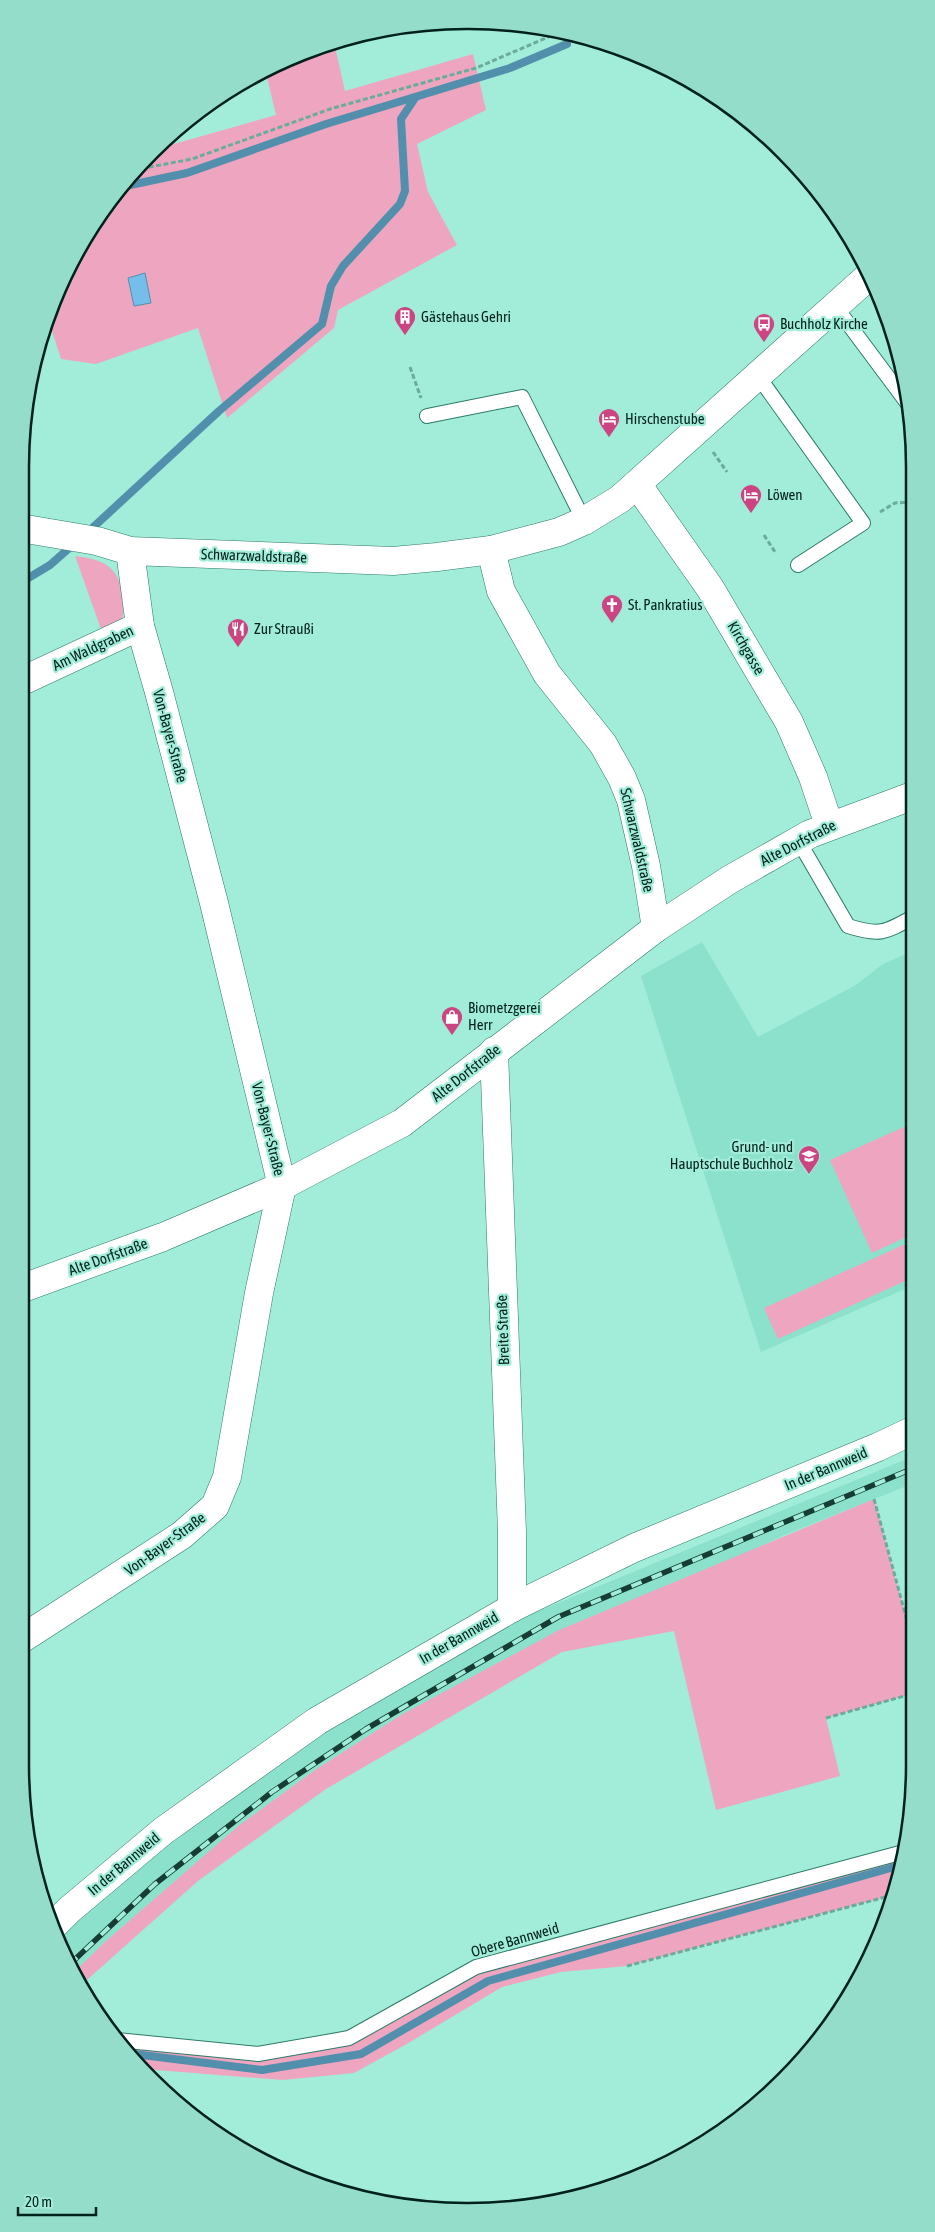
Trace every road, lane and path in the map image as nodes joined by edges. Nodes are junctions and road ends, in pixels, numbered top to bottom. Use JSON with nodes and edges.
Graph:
{"nodes":[{"id":1,"x":550,"y":36,"type":"edge"},
{"id":2,"x":148,"y":167,"type":"edge"},
{"id":3,"x":864,"y":280,"type":"edge"},
{"id":4,"x":835,"y":306,"type":"junction"},
{"id":5,"x":410,"y":367,"type":"dead end"},
{"id":6,"x":758,"y":376,"type":"junction"},
{"id":7,"x":900,"y":393,"type":"edge"},
{"id":8,"x":427,"y":416,"type":"joint"},
{"id":9,"x":637,"y":484,"type":"junction"},
{"id":10,"x":906,"y":502,"type":"edge"},
{"id":11,"x":584,"y":521,"type":"junction"},
{"id":12,"x":863,"y":524,"type":"junction"},
{"id":13,"x":29,"y":530,"type":"edge"},
{"id":14,"x":764,"y":535,"type":"dead end"},
{"id":15,"x":491,"y":550,"type":"junction"},
{"id":16,"x":130,"y":552,"type":"junction"},
{"id":17,"x":776,"y":552,"type":"dead end"},
{"id":18,"x":798,"y":564,"type":"dead end"},
{"id":19,"x":140,"y":626,"type":"junction"},
{"id":20,"x":29,"y":678,"type":"edge"},
{"id":21,"x":906,"y":798,"type":"edge"},
{"id":22,"x":829,"y":825,"type":"junction"},
{"id":23,"x":798,"y":840,"type":"junction"},
{"id":24,"x":906,"y":921,"type":"edge"},
{"id":25,"x":656,"y":928,"type":"junction"},
{"id":26,"x":494,"y":1051,"type":"junction"},
{"id":27,"x":282,"y":1186,"type":"junction"},
{"id":28,"x":29,"y":1286,"type":"edge"},
{"id":29,"x":906,"y":1434,"type":"edge"},
{"id":30,"x":874,"y":1499,"type":"dead end"},
{"id":31,"x":512,"y":1608,"type":"junction"},
{"id":32,"x":906,"y":1617,"type":"edge"},
{"id":33,"x":29,"y":1634,"type":"edge"},
{"id":34,"x":906,"y":1696,"type":"edge"},
{"id":35,"x":826,"y":1718,"type":"dead end"},
{"id":36,"x":897,"y":1854,"type":"edge"},
{"id":37,"x":886,"y":1897,"type":"edge"},
{"id":38,"x":58,"y":1922,"type":"edge"},
{"id":39,"x":627,"y":1966,"type":"dead end"},
{"id":40,"x":127,"y":2041,"type":"edge"}],
"edges":[{"from":1,"to":2,"type":"path"},
{"from":3,"to":4,"type":"street","name":"Schwarzwaldstraße"},
{"from":4,"to":6,"type":"street","name":"Schwarzwaldstraße"},
{"from":4,"to":7,"type":"lane"},
{"from":5,"to":8,"type":"path"},
{"from":6,"to":9,"type":"street","name":"Schwarzwaldstraße"},
{"from":6,"to":12,"type":"lane"},
{"from":8,"to":11,"type":"lane"},
{"from":9,"to":11,"type":"street","name":"Schwarzwaldstraße"},
{"from":9,"to":22,"type":"street","name":"Kirchgasse"},
{"from":10,"to":12,"type":"path"},
{"from":11,"to":15,"type":"street","name":"Schwarzwaldstraße"},
{"from":12,"to":18,"type":"lane"},
{"from":13,"to":16,"type":"street","name":"Schwarzwaldstraße"},
{"from":14,"to":17,"type":"path"},
{"from":15,"to":16,"type":"street","name":"Schwarzwaldstraße"},
{"from":15,"to":25,"type":"street","name":"Schwarzwaldstraße"},
{"from":16,"to":19,"type":"street","name":"Von-Bayer-Straße"},
{"from":19,"to":20,"type":"street","name":"Am Waldgraben"},
{"from":19,"to":27,"type":"street","name":"Von-Bayer-Straße"},
{"from":21,"to":22,"type":"street","name":"Alte Dorfstraße"},
{"from":22,"to":23,"type":"street","name":"Alte Dorfstraße"},
{"from":23,"to":24,"type":"lane"},
{"from":23,"to":25,"type":"street","name":"Alte Dorfstraße"},
{"from":25,"to":26,"type":"street","name":"Alte Dorfstraße"},
{"from":26,"to":27,"type":"street","name":"Alte Dorfstraße"},
{"from":26,"to":31,"type":"street","name":"Breite Straße"},
{"from":27,"to":28,"type":"street","name":"Alte Dorfstraße"},
{"from":27,"to":33,"type":"street","name":"Von-Bayer-Straße"},
{"from":29,"to":31,"type":"street","name":"In der Bannweid"},
{"from":30,"to":32,"type":"path"},
{"from":31,"to":38,"type":"street","name":"In der Bannweid"},
{"from":34,"to":35,"type":"path"},
{"from":36,"to":40,"type":"lane","name":"Obere Bannweid"},
{"from":37,"to":39,"type":"path"}]}
